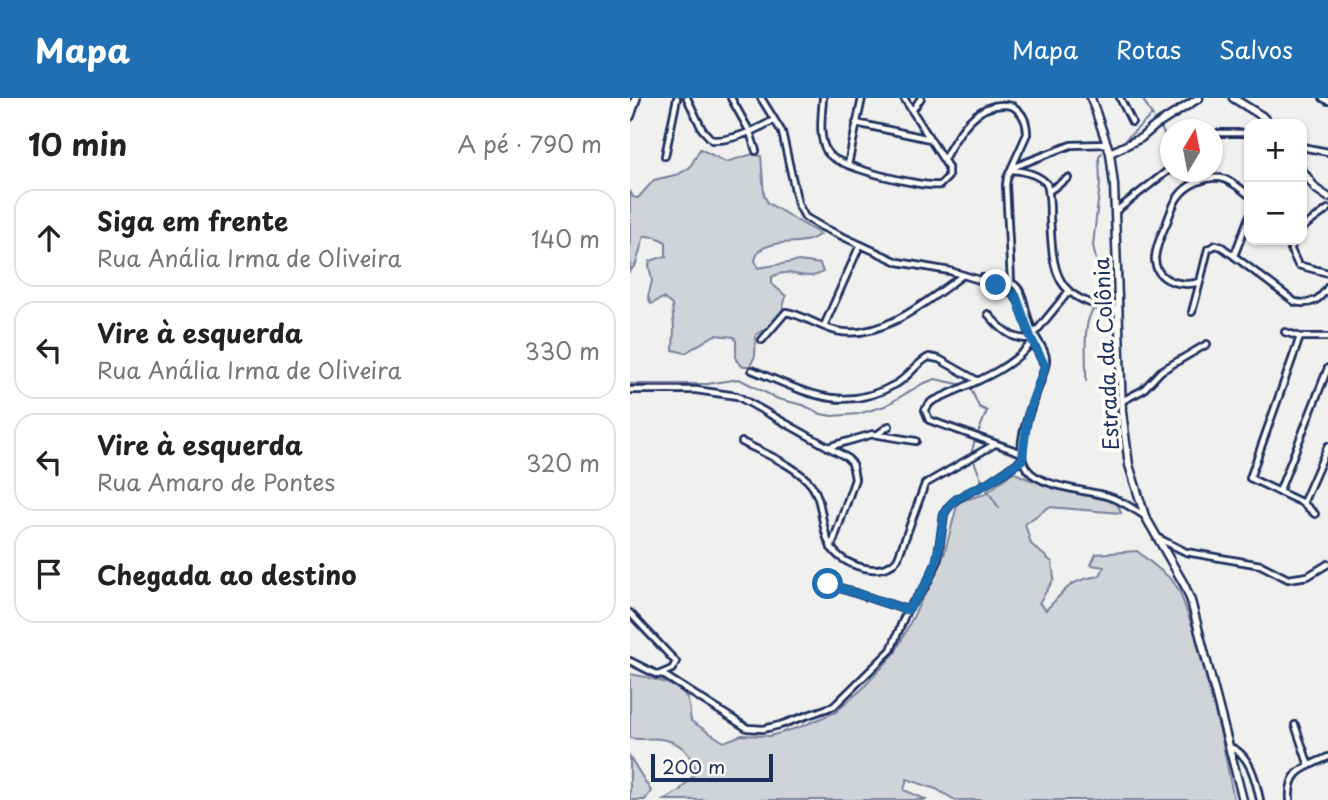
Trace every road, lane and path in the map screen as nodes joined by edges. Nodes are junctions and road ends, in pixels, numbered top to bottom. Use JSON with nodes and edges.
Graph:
{"nodes":[{"id":1,"x":677,"y":98,"type":"edge"},
{"id":2,"x":687,"y":98,"type":"edge"},
{"id":3,"x":731,"y":98,"type":"edge"},
{"id":4,"x":761,"y":98,"type":"edge"},
{"id":5,"x":823,"y":98,"type":"edge"},
{"id":6,"x":862,"y":98,"type":"edge"},
{"id":7,"x":904,"y":98,"type":"edge"},
{"id":8,"x":920,"y":98,"type":"edge"},
{"id":9,"x":1091,"y":98,"type":"edge"},
{"id":10,"x":1119,"y":98,"type":"edge"},
{"id":11,"x":1199,"y":98,"type":"edge"},
{"id":12,"x":1233,"y":98,"type":"edge"},
{"id":13,"x":1323,"y":98,"type":"edge"},
{"id":14,"x":634,"y":100,"type":"edge"},
{"id":15,"x":1003,"y":101,"type":"edge"},
{"id":16,"x":1328,"y":101,"type":"edge"},
{"id":17,"x":912,"y":111,"type":"junction"},
{"id":18,"x":630,"y":116,"type":"edge"},
{"id":19,"x":1265,"y":119,"type":"edge"},
{"id":20,"x":774,"y":120,"type":"junction"},
{"id":21,"x":1132,"y":122,"type":"dead end"},
{"id":22,"x":856,"y":123,"type":"junction"},
{"id":23,"x":750,"y":132,"type":"junction"},
{"id":24,"x":1223,"y":133,"type":"edge"},
{"id":25,"x":1244,"y":133,"type":"edge"},
{"id":26,"x":931,"y":139,"type":"junction"},
{"id":27,"x":1107,"y":144,"type":"junction"},
{"id":28,"x":1307,"y":149,"type":"edge"},
{"id":29,"x":756,"y":151,"type":"dead end"},
{"id":30,"x":1110,"y":152,"type":"junction"},
{"id":31,"x":1328,"y":152,"type":"edge"},
{"id":32,"x":665,"y":156,"type":"dead end"},
{"id":33,"x":944,"y":159,"type":"junction"},
{"id":34,"x":848,"y":165,"type":"junction"},
{"id":35,"x":1013,"y":169,"type":"junction"},
{"id":36,"x":1160,"y":177,"type":"edge"},
{"id":37,"x":1307,"y":177,"type":"edge"},
{"id":38,"x":1068,"y":178,"type":"dead end"},
{"id":39,"x":1049,"y":191,"type":"junction"},
{"id":40,"x":1244,"y":192,"type":"edge"},
{"id":41,"x":1328,"y":197,"type":"edge"},
{"id":42,"x":1328,"y":209,"type":"edge"},
{"id":43,"x":1115,"y":212,"type":"junction"},
{"id":44,"x":1307,"y":224,"type":"edge"},
{"id":45,"x":1244,"y":230,"type":"edge"},
{"id":46,"x":860,"y":244,"type":"junction"},
{"id":47,"x":1291,"y":245,"type":"edge"},
{"id":48,"x":1234,"y":256,"type":"junction"},
{"id":49,"x":1328,"y":273,"type":"edge"},
{"id":50,"x":964,"y":275,"type":"junction"},
{"id":51,"x":976,"y":278,"type":"junction"},
{"id":52,"x":1011,"y":282,"type":"junction"},
{"id":53,"x":1200,"y":282,"type":"junction"},
{"id":54,"x":1328,"y":287,"type":"edge"},
{"id":55,"x":1069,"y":291,"type":"junction"},
{"id":56,"x":1119,"y":310,"type":"junction"},
{"id":57,"x":1192,"y":313,"type":"dead end"},
{"id":58,"x":988,"y":314,"type":"dead end"},
{"id":59,"x":824,"y":327,"type":"junction"},
{"id":60,"x":1285,"y":332,"type":"dead end"},
{"id":61,"x":1300,"y":337,"type":"junction"},
{"id":62,"x":1328,"y":337,"type":"edge"},
{"id":63,"x":1033,"y":338,"type":"junction"},
{"id":64,"x":762,"y":340,"type":"dead end"},
{"id":65,"x":1207,"y":344,"type":"dead end"},
{"id":66,"x":1328,"y":368,"type":"edge"},
{"id":67,"x":752,"y":370,"type":"dead end"},
{"id":68,"x":978,"y":381,"type":"junction"},
{"id":69,"x":630,"y":390,"type":"edge"},
{"id":70,"x":1122,"y":401,"type":"junction"},
{"id":71,"x":888,"y":426,"type":"dead end"},
{"id":72,"x":877,"y":434,"type":"junction"},
{"id":73,"x":916,"y":441,"type":"dead end"},
{"id":74,"x":742,"y":442,"type":"dead end"},
{"id":75,"x":995,"y":444,"type":"junction"},
{"id":76,"x":1328,"y":446,"type":"edge"},
{"id":77,"x":827,"y":447,"type":"junction"},
{"id":78,"x":1022,"y":453,"type":"junction"},
{"id":79,"x":1022,"y":460,"type":"junction"},
{"id":80,"x":1279,"y":492,"type":"junction"},
{"id":81,"x":1303,"y":503,"type":"junction"},
{"id":82,"x":1315,"y":514,"type":"dead end"},
{"id":83,"x":1145,"y":516,"type":"junction"},
{"id":84,"x":1156,"y":537,"type":"junction"},
{"id":85,"x":831,"y":548,"type":"junction"},
{"id":86,"x":1328,"y":564,"type":"edge"},
{"id":87,"x":828,"y":584,"type":"dead end"},
{"id":88,"x":907,"y":610,"type":"junction"},
{"id":89,"x":630,"y":613,"type":"edge"},
{"id":90,"x":630,"y":662,"type":"edge"},
{"id":91,"x":662,"y":674,"type":"junction"},
{"id":92,"x":1295,"y":724,"type":"dead end"},
{"id":93,"x":1230,"y":747,"type":"junction"},
{"id":94,"x":1328,"y":757,"type":"edge"},
{"id":95,"x":1309,"y":766,"type":"junction"},
{"id":96,"x":1243,"y":800,"type":"edge"},
{"id":97,"x":1260,"y":800,"type":"edge"},
{"id":98,"x":1290,"y":800,"type":"edge"}],
"edges":[{"from":1,"to":32,"type":"street"},
{"from":2,"to":23,"type":"street"},
{"from":3,"to":23,"type":"street"},
{"from":4,"to":20,"type":"street"},
{"from":5,"to":34,"type":"street"},
{"from":6,"to":22,"type":"street"},
{"from":7,"to":17,"type":"street"},
{"from":8,"to":17,"type":"street"},
{"from":9,"to":27,"type":"main road","name":"Estrada da Colônia"},
{"from":10,"to":21,"type":"street"},
{"from":11,"to":30,"type":"main road"},
{"from":12,"to":19,"type":"main road"},
{"from":13,"to":16,"type":"street"},
{"from":14,"to":18,"type":"main road"},
{"from":15,"to":33,"type":"street"},
{"from":15,"to":35,"type":"street"},
{"from":17,"to":26,"type":"street"},
{"from":20,"to":23,"type":"street"},
{"from":20,"to":46,"type":"street"},
{"from":22,"to":26,"type":"street"},
{"from":22,"to":34,"type":"street"},
{"from":23,"to":29,"type":"street"},
{"from":24,"to":25,"type":"street"},
{"from":26,"to":33,"type":"street"},
{"from":27,"to":30,"type":"main road","name":"Estrada da Colônia"},
{"from":27,"to":35,"type":"street"},
{"from":28,"to":31,"type":"street"},
{"from":30,"to":43,"type":"main road","name":"Estrada da Colônia"},
{"from":33,"to":34,"type":"street"},
{"from":35,"to":39,"type":"street"},
{"from":35,"to":52,"type":"street"},
{"from":36,"to":43,"type":"street"},
{"from":37,"to":41,"type":"main road"},
{"from":38,"to":39,"type":"street"},
{"from":39,"to":55,"type":"street"},
{"from":40,"to":53,"type":"street"},
{"from":42,"to":44,"type":"street"},
{"from":43,"to":56,"type":"main road","name":"Estrada da Colônia"},
{"from":45,"to":48,"type":"street"},
{"from":46,"to":50,"type":"street"},
{"from":46,"to":59,"type":"street"},
{"from":47,"to":49,"type":"street"},
{"from":48,"to":53,"type":"street"},
{"from":48,"to":54,"type":"street"},
{"from":50,"to":51,"type":"street"},
{"from":50,"to":59,"type":"street"},
{"from":51,"to":52,"type":"street"},
{"from":51,"to":63,"type":"street"},
{"from":52,"to":63,"type":"street"},
{"from":53,"to":57,"type":"street"},
{"from":55,"to":56,"type":"street"},
{"from":55,"to":63,"type":"street"},
{"from":56,"to":70,"type":"main road","name":"Estrada da Colônia"},
{"from":58,"to":63,"type":"street"},
{"from":59,"to":64,"type":"street"},
{"from":60,"to":61,"type":"street"},
{"from":61,"to":62,"type":"street"},
{"from":61,"to":80,"type":"street"},
{"from":63,"to":68,"type":"street"},
{"from":63,"to":78,"type":"street"},
{"from":65,"to":70,"type":"street"},
{"from":66,"to":80,"type":"street"},
{"from":67,"to":68,"type":"street"},
{"from":68,"to":75,"type":"street"},
{"from":69,"to":77,"type":"street"},
{"from":70,"to":83,"type":"main road","name":"Estrada da Colônia"},
{"from":71,"to":72,"type":"street"},
{"from":72,"to":73,"type":"street"},
{"from":72,"to":77,"type":"street"},
{"from":74,"to":85,"type":"street"},
{"from":75,"to":78,"type":"street"},
{"from":75,"to":85,"type":"street"},
{"from":76,"to":81,"type":"street"},
{"from":77,"to":85,"type":"street"},
{"from":78,"to":79,"type":"street"},
{"from":79,"to":83,"type":"street"},
{"from":79,"to":88,"type":"street"},
{"from":80,"to":81,"type":"street"},
{"from":81,"to":82,"type":"street"},
{"from":83,"to":84,"type":"main road","name":"Estrada da Colônia"},
{"from":84,"to":86,"type":"street"},
{"from":84,"to":93,"type":"main road","name":"Estrada da Colônia"},
{"from":87,"to":88,"type":"street"},
{"from":88,"to":91,"type":"street"},
{"from":89,"to":91,"type":"street"},
{"from":90,"to":91,"type":"street"},
{"from":92,"to":95,"type":"street"},
{"from":93,"to":96,"type":"main road","name":"Estrada da Colônia"},
{"from":93,"to":97,"type":"street"},
{"from":94,"to":95,"type":"street"},
{"from":95,"to":98,"type":"street"}]}
